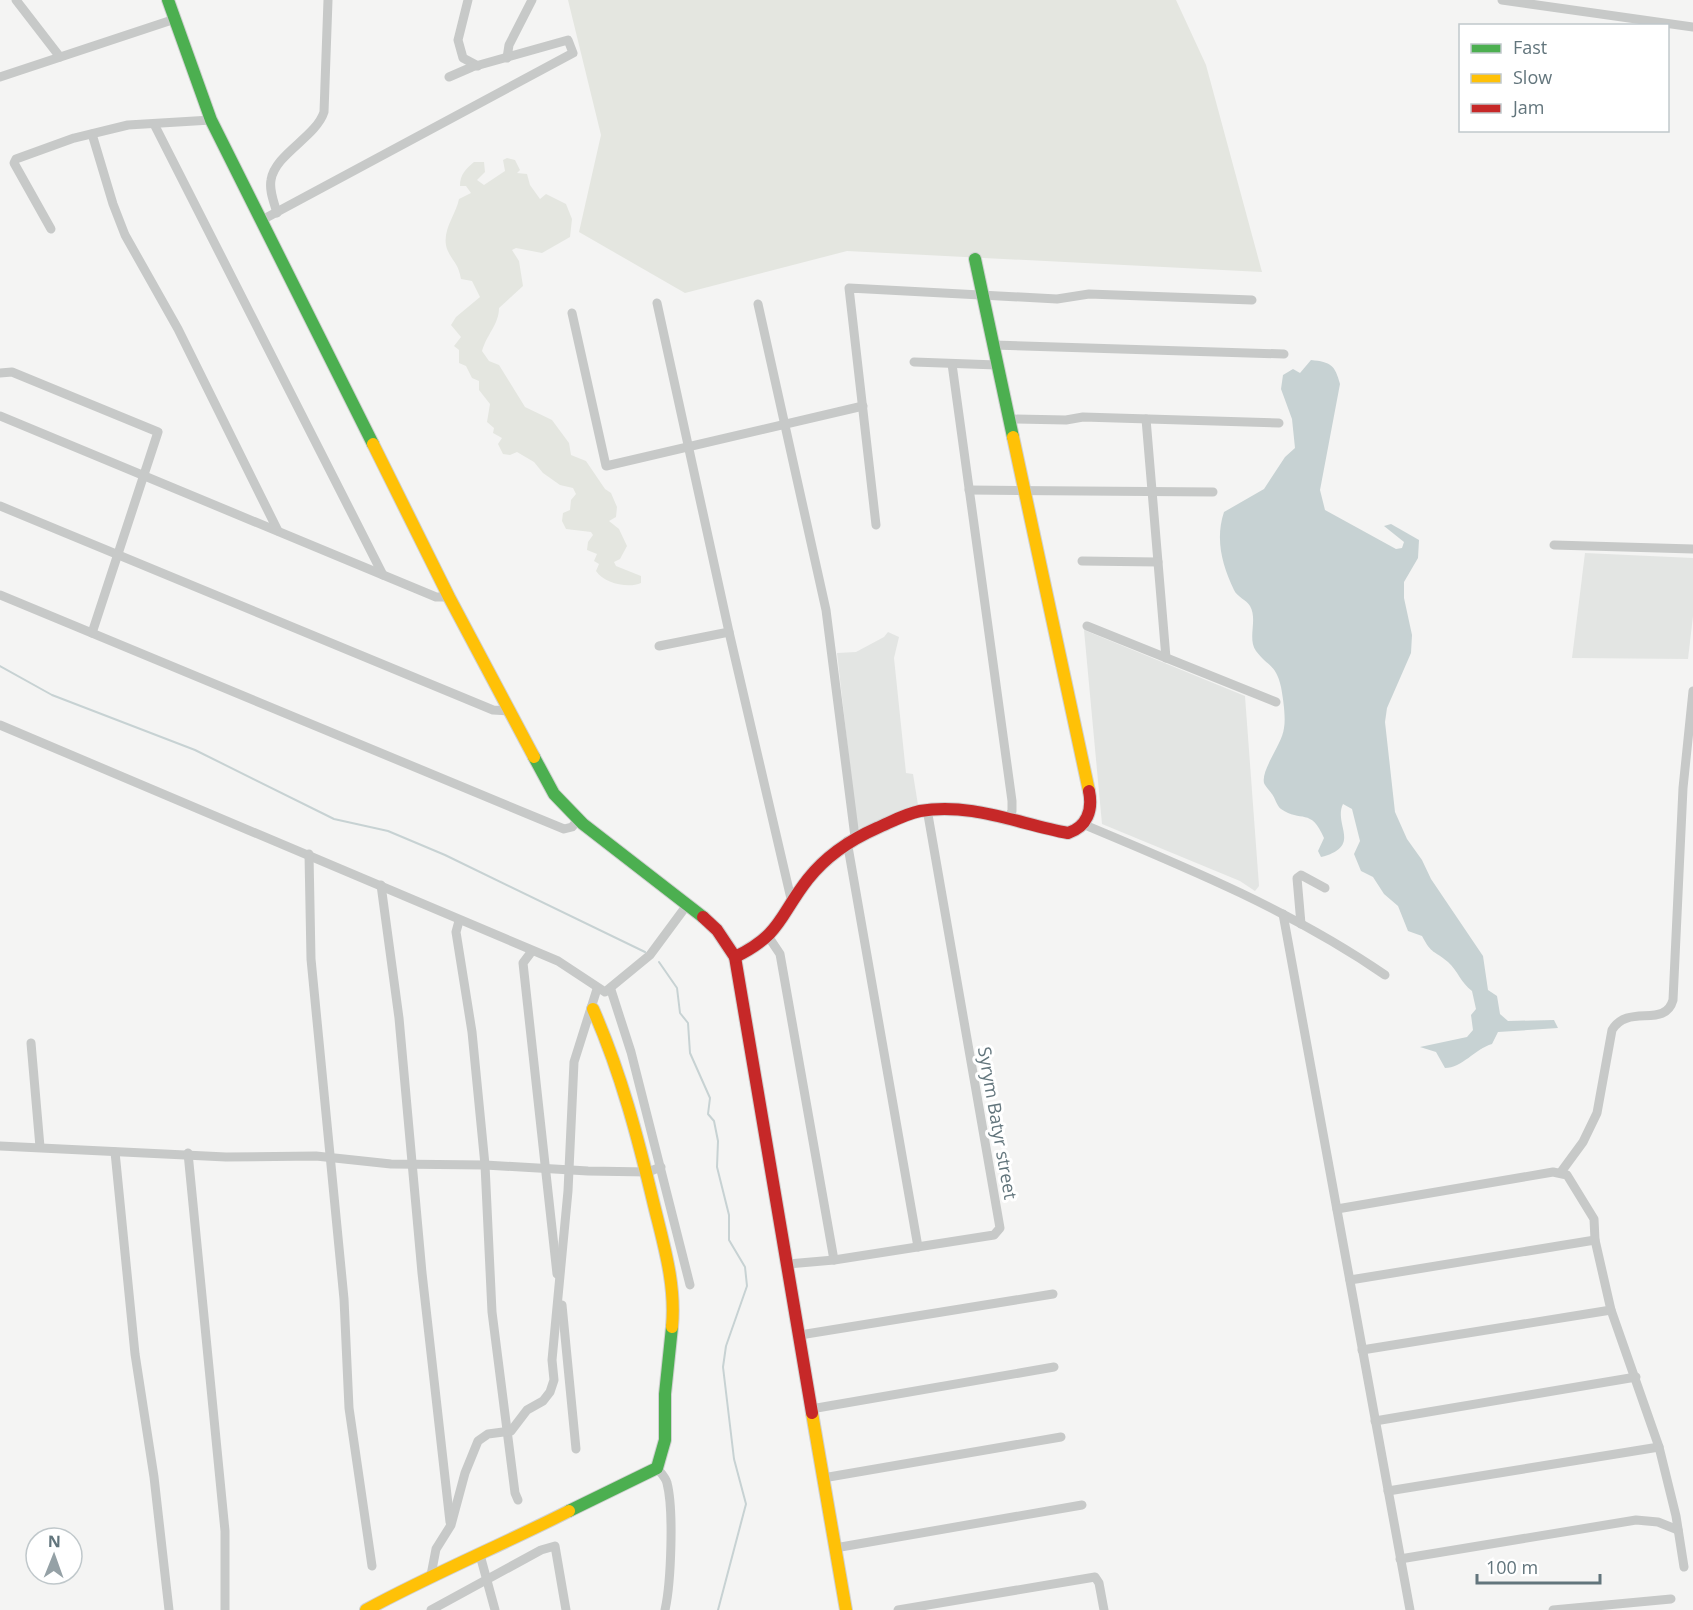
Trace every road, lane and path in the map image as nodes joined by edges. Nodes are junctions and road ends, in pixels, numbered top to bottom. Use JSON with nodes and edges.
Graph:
{"nodes":[{"id":1,"x":16,"y":0,"type":"edge"},
{"id":2,"x":168,"y":0,"type":"edge"},
{"id":3,"x":327,"y":0,"type":"edge"},
{"id":4,"x":468,"y":0,"type":"edge"},
{"id":5,"x":532,"y":0,"type":"edge"},
{"id":6,"x":1502,"y":0,"type":"edge"},
{"id":7,"x":175,"y":19,"type":"junction"},
{"id":8,"x":1693,"y":27,"type":"edge"},
{"id":9,"x":60,"y":57,"type":"junction"},
{"id":10,"x":507,"y":58,"type":"junction"},
{"id":11,"x":478,"y":66,"type":"junction"},
{"id":12,"x":449,"y":76,"type":"dead end"},
{"id":13,"x":0,"y":77,"type":"edge"},
{"id":14,"x":211,"y":120,"type":"junction"},
{"id":15,"x":154,"y":124,"type":"junction"},
{"id":16,"x":92,"y":134,"type":"junction"},
{"id":17,"x":277,"y":213,"type":"junction"},
{"id":18,"x":262,"y":220,"type":"junction"},
{"id":19,"x":51,"y":229,"type":"dead end"},
{"id":20,"x":975,"y":259,"type":"dead end"},
{"id":21,"x":982,"y":295,"type":"junction"},
{"id":22,"x":1252,"y":300,"type":"dead end"},
{"id":23,"x":657,"y":303,"type":"dead end"},
{"id":24,"x":758,"y":304,"type":"dead end"},
{"id":25,"x":572,"y":313,"type":"dead end"},
{"id":26,"x":993,"y":345,"type":"junction"},
{"id":27,"x":1284,"y":354,"type":"dead end"},
{"id":28,"x":914,"y":362,"type":"dead end"},
{"id":29,"x":952,"y":364,"type":"junction"},
{"id":30,"x":997,"y":365,"type":"junction"},
{"id":31,"x":0,"y":373,"type":"edge"},
{"id":32,"x":863,"y":406,"type":"junction"},
{"id":33,"x":0,"y":416,"type":"edge"},
{"id":34,"x":1010,"y":419,"type":"junction"},
{"id":35,"x":1146,"y":419,"type":"junction"},
{"id":36,"x":1279,"y":423,"type":"dead end"},
{"id":37,"x":786,"y":424,"type":"junction"},
{"id":38,"x":688,"y":447,"type":"junction"},
{"id":39,"x":144,"y":475,"type":"junction"},
{"id":40,"x":969,"y":490,"type":"junction"},
{"id":41,"x":1025,"y":491,"type":"junction"},
{"id":42,"x":1152,"y":492,"type":"junction"},
{"id":43,"x":1213,"y":492,"type":"dead end"},
{"id":44,"x":0,"y":506,"type":"edge"},
{"id":45,"x":876,"y":525,"type":"dead end"},
{"id":46,"x":278,"y":531,"type":"junction"},
{"id":47,"x":1554,"y":545,"type":"dead end"},
{"id":48,"x":1693,"y":549,"type":"edge"},
{"id":49,"x":118,"y":554,"type":"junction"},
{"id":50,"x":1082,"y":561,"type":"dead end"},
{"id":51,"x":1158,"y":562,"type":"junction"},
{"id":52,"x":382,"y":575,"type":"junction"},
{"id":53,"x":0,"y":595,"type":"edge"},
{"id":54,"x":448,"y":597,"type":"junction"},
{"id":55,"x":1088,"y":626,"type":"dead end"},
{"id":56,"x":729,"y":632,"type":"junction"},
{"id":57,"x":92,"y":633,"type":"junction"},
{"id":58,"x":659,"y":646,"type":"dead end"},
{"id":59,"x":1167,"y":658,"type":"junction"},
{"id":60,"x":1693,"y":691,"type":"edge"},
{"id":61,"x":1276,"y":702,"type":"dead end"},
{"id":62,"x":510,"y":711,"type":"junction"},
{"id":63,"x":0,"y":724,"type":"edge"},
{"id":64,"x":927,"y":809,"type":"junction"},
{"id":65,"x":578,"y":820,"type":"junction"},
{"id":66,"x":1007,"y":820,"type":"junction"},
{"id":67,"x":1085,"y":825,"type":"junction"},
{"id":68,"x":851,"y":839,"type":"junction"},
{"id":69,"x":309,"y":854,"type":"junction"},
{"id":70,"x":381,"y":885,"type":"junction"},
{"id":71,"x":1325,"y":888,"type":"dead end"},
{"id":72,"x":792,"y":903,"type":"junction"},
{"id":73,"x":687,"y":905,"type":"junction"},
{"id":74,"x":1283,"y":914,"type":"junction"},
{"id":75,"x":459,"y":921,"type":"junction"},
{"id":76,"x":1301,"y":924,"type":"junction"},
{"id":77,"x":770,"y":939,"type":"junction"},
{"id":78,"x":532,"y":951,"type":"junction"},
{"id":79,"x":735,"y":957,"type":"junction"},
{"id":80,"x":1385,"y":975,"type":"dead end"},
{"id":81,"x":597,"y":989,"type":"junction"},
{"id":82,"x":611,"y":990,"type":"junction"},
{"id":83,"x":593,"y":1009,"type":"junction"},
{"id":84,"x":31,"y":1043,"type":"dead end"},
{"id":85,"x":0,"y":1146,"type":"edge"},
{"id":86,"x":40,"y":1147,"type":"junction"},
{"id":87,"x":115,"y":1152,"type":"junction"},
{"id":88,"x":188,"y":1153,"type":"junction"},
{"id":89,"x":330,"y":1158,"type":"junction"},
{"id":90,"x":412,"y":1163,"type":"junction"},
{"id":91,"x":485,"y":1165,"type":"junction"},
{"id":92,"x":661,"y":1167,"type":"junction"},
{"id":93,"x":546,"y":1168,"type":"junction"},
{"id":94,"x":569,"y":1169,"type":"junction"},
{"id":95,"x":648,"y":1172,"type":"junction"},
{"id":96,"x":1561,"y":1172,"type":"junction"},
{"id":97,"x":1337,"y":1209,"type":"junction"},
{"id":98,"x":1595,"y":1240,"type":"junction"},
{"id":99,"x":918,"y":1247,"type":"junction"},
{"id":100,"x":834,"y":1260,"type":"junction"},
{"id":101,"x":788,"y":1264,"type":"junction"},
{"id":102,"x":1350,"y":1280,"type":"junction"},
{"id":103,"x":690,"y":1285,"type":"dead end"},
{"id":104,"x":560,"y":1286,"type":"junction"},
{"id":105,"x":1053,"y":1294,"type":"dead end"},
{"id":106,"x":1611,"y":1310,"type":"junction"},
{"id":107,"x":800,"y":1335,"type":"junction"},
{"id":108,"x":1362,"y":1350,"type":"junction"},
{"id":109,"x":1054,"y":1367,"type":"dead end"},
{"id":110,"x":1636,"y":1377,"type":"junction"},
{"id":111,"x":812,"y":1409,"type":"junction"},
{"id":112,"x":1375,"y":1420,"type":"junction"},
{"id":113,"x":508,"y":1432,"type":"junction"},
{"id":114,"x":1061,"y":1437,"type":"dead end"},
{"id":115,"x":1659,"y":1447,"type":"junction"},
{"id":116,"x":576,"y":1449,"type":"dead end"},
{"id":117,"x":657,"y":1468,"type":"junction"},
{"id":118,"x":823,"y":1478,"type":"junction"},
{"id":119,"x":1388,"y":1491,"type":"junction"},
{"id":120,"x":518,"y":1500,"type":"dead end"},
{"id":121,"x":1082,"y":1505,"type":"dead end"},
{"id":122,"x":451,"y":1525,"type":"junction"},
{"id":123,"x":1678,"y":1530,"type":"junction"},
{"id":124,"x":835,"y":1548,"type":"junction"},
{"id":125,"x":480,"y":1555,"type":"junction"},
{"id":126,"x":1401,"y":1559,"type":"junction"},
{"id":127,"x":372,"y":1566,"type":"dead end"},
{"id":128,"x":1684,"y":1567,"type":"dead end"},
{"id":129,"x":431,"y":1575,"type":"junction"},
{"id":130,"x":488,"y":1578,"type":"junction"},
{"id":131,"x":1671,"y":1599,"type":"dead end"},
{"id":132,"x":169,"y":1610,"type":"edge"},
{"id":133,"x":225,"y":1610,"type":"edge"},
{"id":134,"x":366,"y":1610,"type":"edge"},
{"id":135,"x":431,"y":1610,"type":"edge"},
{"id":136,"x":495,"y":1610,"type":"edge"},
{"id":137,"x":566,"y":1610,"type":"edge"},
{"id":138,"x":665,"y":1610,"type":"edge"},
{"id":139,"x":846,"y":1610,"type":"edge"},
{"id":140,"x":898,"y":1610,"type":"edge"},
{"id":141,"x":1104,"y":1610,"type":"edge"},
{"id":142,"x":1410,"y":1610,"type":"edge"},
{"id":143,"x":1553,"y":1610,"type":"edge"}],
"edges":[{"from":1,"to":9,"type":"street"},
{"from":2,"to":7,"type":"main road"},
{"from":3,"to":17,"type":"street"},
{"from":4,"to":11,"type":"street"},
{"from":5,"to":10,"type":"street"},
{"from":6,"to":8,"type":"street"},
{"from":7,"to":9,"type":"street"},
{"from":7,"to":14,"type":"main road"},
{"from":9,"to":13,"type":"street"},
{"from":10,"to":11,"type":"street"},
{"from":10,"to":17,"type":"street"},
{"from":11,"to":12,"type":"street"},
{"from":14,"to":15,"type":"street"},
{"from":14,"to":18,"type":"main road"},
{"from":15,"to":16,"type":"street"},
{"from":15,"to":52,"type":"street"},
{"from":16,"to":19,"type":"street"},
{"from":16,"to":46,"type":"street"},
{"from":17,"to":18,"type":"street"},
{"from":18,"to":54,"type":"main road"},
{"from":20,"to":21,"type":"main road"},
{"from":21,"to":22,"type":"street"},
{"from":21,"to":26,"type":"main road"},
{"from":21,"to":32,"type":"street"},
{"from":23,"to":38,"type":"street"},
{"from":24,"to":37,"type":"street"},
{"from":25,"to":38,"type":"street"},
{"from":26,"to":27,"type":"street"},
{"from":26,"to":30,"type":"main road"},
{"from":28,"to":29,"type":"street"},
{"from":29,"to":30,"type":"street"},
{"from":29,"to":40,"type":"street"},
{"from":30,"to":34,"type":"main road"},
{"from":31,"to":39,"type":"street"},
{"from":32,"to":37,"type":"street"},
{"from":32,"to":45,"type":"street"},
{"from":33,"to":39,"type":"street"},
{"from":34,"to":35,"type":"street"},
{"from":34,"to":41,"type":"main road"},
{"from":35,"to":36,"type":"street"},
{"from":35,"to":42,"type":"street"},
{"from":37,"to":38,"type":"street"},
{"from":37,"to":68,"type":"street"},
{"from":38,"to":56,"type":"street"},
{"from":39,"to":46,"type":"street"},
{"from":39,"to":49,"type":"street"},
{"from":40,"to":41,"type":"street"},
{"from":40,"to":66,"type":"street"},
{"from":41,"to":42,"type":"street"},
{"from":41,"to":67,"type":"main road"},
{"from":42,"to":43,"type":"street"},
{"from":42,"to":51,"type":"street"},
{"from":44,"to":49,"type":"street"},
{"from":46,"to":52,"type":"street"},
{"from":47,"to":48,"type":"street"},
{"from":49,"to":57,"type":"street"},
{"from":49,"to":62,"type":"street"},
{"from":50,"to":51,"type":"street"},
{"from":51,"to":59,"type":"street"},
{"from":52,"to":54,"type":"street"},
{"from":53,"to":57,"type":"street"},
{"from":54,"to":62,"type":"main road"},
{"from":55,"to":59,"type":"street"},
{"from":56,"to":58,"type":"street"},
{"from":56,"to":72,"type":"street"},
{"from":57,"to":65,"type":"street"},
{"from":59,"to":61,"type":"street"},
{"from":60,"to":96,"type":"street"},
{"from":62,"to":65,"type":"main road"},
{"from":63,"to":69,"type":"street"},
{"from":64,"to":66,"type":"main road"},
{"from":64,"to":68,"type":"main road"},
{"from":64,"to":99,"type":"street","name":"Syrym Batyr street"},
{"from":65,"to":73,"type":"main road"},
{"from":66,"to":67,"type":"main road"},
{"from":67,"to":74,"type":"street"},
{"from":68,"to":72,"type":"main road"},
{"from":68,"to":99,"type":"street"},
{"from":69,"to":70,"type":"street"},
{"from":69,"to":89,"type":"street"},
{"from":70,"to":75,"type":"street"},
{"from":70,"to":90,"type":"street"},
{"from":71,"to":76,"type":"street"},
{"from":72,"to":77,"type":"main road"},
{"from":73,"to":79,"type":"main road"},
{"from":73,"to":82,"type":"street"},
{"from":74,"to":76,"type":"street"},
{"from":74,"to":97,"type":"street"},
{"from":75,"to":78,"type":"street"},
{"from":75,"to":91,"type":"street"},
{"from":76,"to":80,"type":"street"},
{"from":77,"to":79,"type":"main road"},
{"from":77,"to":100,"type":"street"},
{"from":78,"to":81,"type":"street"},
{"from":78,"to":93,"type":"street"},
{"from":79,"to":101,"type":"main road"},
{"from":81,"to":82,"type":"street"},
{"from":81,"to":83,"type":"street"},
{"from":82,"to":92,"type":"street"},
{"from":83,"to":94,"type":"street"},
{"from":83,"to":95,"type":"main road"},
{"from":84,"to":86,"type":"street"},
{"from":85,"to":86,"type":"street"},
{"from":86,"to":87,"type":"street"},
{"from":87,"to":88,"type":"street"},
{"from":87,"to":132,"type":"street"},
{"from":88,"to":89,"type":"street"},
{"from":88,"to":133,"type":"street"},
{"from":89,"to":90,"type":"street"},
{"from":89,"to":127,"type":"street"},
{"from":90,"to":91,"type":"street"},
{"from":90,"to":122,"type":"street"},
{"from":91,"to":93,"type":"street"},
{"from":91,"to":113,"type":"street"},
{"from":92,"to":95,"type":"street"},
{"from":92,"to":103,"type":"street"},
{"from":93,"to":94,"type":"street"},
{"from":93,"to":104,"type":"street"},
{"from":94,"to":95,"type":"street"},
{"from":94,"to":104,"type":"street"},
{"from":95,"to":117,"type":"main road"},
{"from":96,"to":97,"type":"street"},
{"from":96,"to":98,"type":"street"},
{"from":97,"to":102,"type":"street"},
{"from":98,"to":102,"type":"street"},
{"from":98,"to":106,"type":"street"},
{"from":99,"to":100,"type":"street","name":"Syrym Batyr street"},
{"from":100,"to":101,"type":"street","name":"Syrym Batyr street"},
{"from":101,"to":107,"type":"main road"},
{"from":102,"to":108,"type":"street"},
{"from":104,"to":113,"type":"street"},
{"from":104,"to":116,"type":"street"},
{"from":105,"to":107,"type":"street"},
{"from":106,"to":108,"type":"street"},
{"from":106,"to":110,"type":"street"},
{"from":107,"to":111,"type":"main road"},
{"from":108,"to":112,"type":"street"},
{"from":109,"to":111,"type":"street"},
{"from":110,"to":112,"type":"street"},
{"from":110,"to":115,"type":"street"},
{"from":111,"to":118,"type":"main road"},
{"from":112,"to":119,"type":"street"},
{"from":113,"to":120,"type":"street"},
{"from":113,"to":122,"type":"street"},
{"from":114,"to":118,"type":"street"},
{"from":115,"to":119,"type":"street"},
{"from":115,"to":123,"type":"street"},
{"from":117,"to":125,"type":"main road"},
{"from":117,"to":138,"type":"street"},
{"from":118,"to":124,"type":"main road"},
{"from":119,"to":126,"type":"street"},
{"from":121,"to":124,"type":"street"},
{"from":122,"to":129,"type":"street"},
{"from":123,"to":126,"type":"street"},
{"from":123,"to":128,"type":"street"},
{"from":124,"to":139,"type":"main road"},
{"from":125,"to":129,"type":"main road"},
{"from":125,"to":130,"type":"street"},
{"from":126,"to":142,"type":"street"},
{"from":129,"to":134,"type":"main road"},
{"from":130,"to":135,"type":"street"},
{"from":130,"to":136,"type":"street"},
{"from":130,"to":137,"type":"street"},
{"from":131,"to":143,"type":"street"},
{"from":140,"to":141,"type":"street"}]}
